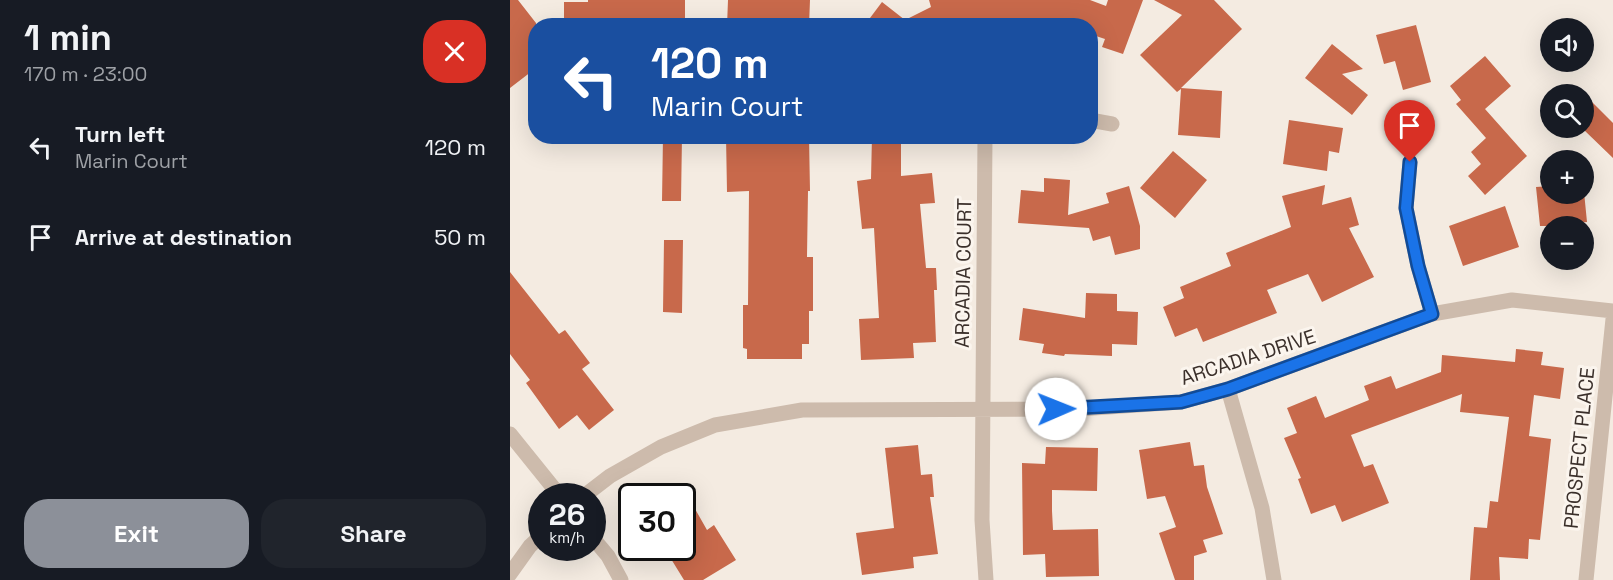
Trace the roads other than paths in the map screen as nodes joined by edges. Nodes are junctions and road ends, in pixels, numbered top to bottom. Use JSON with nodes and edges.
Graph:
{"nodes":[{"id":1,"x":1098,"y":121,"type":"edge"},
{"id":2,"x":1112,"y":124,"type":"dead end"},
{"id":3,"x":985,"y":144,"type":"edge"},
{"id":4,"x":1410,"y":162,"type":"dead end"},
{"id":5,"x":1613,"y":311,"type":"edge"},
{"id":6,"x":1432,"y":314,"type":"junction"},
{"id":7,"x":1613,"y":319,"type":"edge"},
{"id":8,"x":1228,"y":389,"type":"junction"},
{"id":9,"x":982,"y":410,"type":"junction"},
{"id":10,"x":510,"y":434,"type":"edge"},
{"id":11,"x":550,"y":483,"type":"edge"},
{"id":12,"x":601,"y":483,"type":"edge"},
{"id":13,"x":528,"y":549,"type":"edge"},
{"id":14,"x":606,"y":554,"type":"edge"},
{"id":15,"x":510,"y":574,"type":"edge"},
{"id":16,"x":621,"y":580,"type":"edge"},
{"id":17,"x":986,"y":580,"type":"edge"},
{"id":18,"x":1274,"y":580,"type":"edge"},
{"id":19,"x":1586,"y":580,"type":"edge"}],
"edges":[{"from":1,"to":2,"type":"street"},
{"from":3,"to":9,"type":"street","name":"ARCADIA COURT"},
{"from":4,"to":6,"type":"street"},
{"from":5,"to":6,"type":"street","name":"ARCADIA DRIVE"},
{"from":6,"to":8,"type":"street","name":"ARCADIA DRIVE"},
{"from":7,"to":19,"type":"street","name":"PROSPECT PLACE"},
{"from":8,"to":9,"type":"street","name":"ARCADIA DRIVE"},
{"from":8,"to":18,"type":"street"},
{"from":9,"to":12,"type":"street","name":"ARCADIA DRIVE"},
{"from":9,"to":17,"type":"street","name":"ARCADIA COURT"},
{"from":10,"to":11,"type":"street"},
{"from":13,"to":15,"type":"street"},
{"from":14,"to":16,"type":"street"}]}
